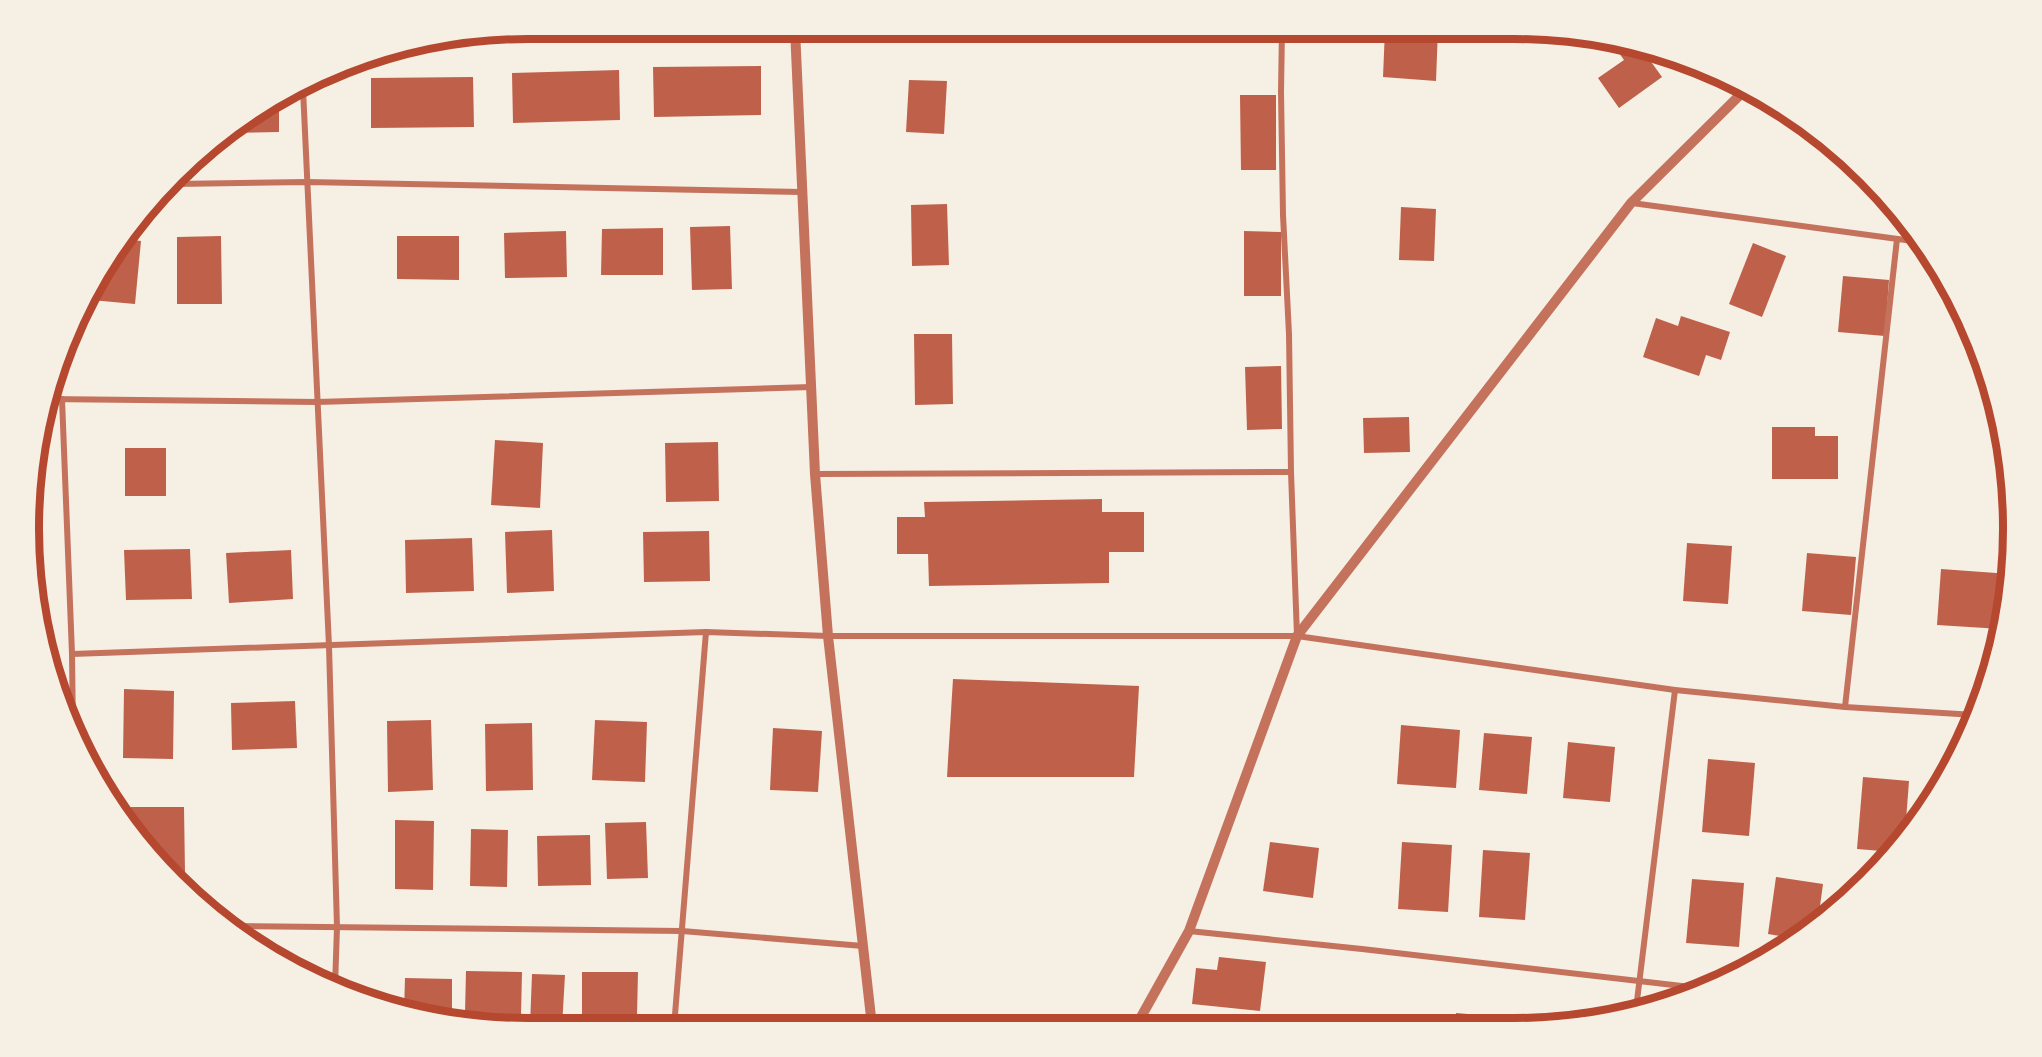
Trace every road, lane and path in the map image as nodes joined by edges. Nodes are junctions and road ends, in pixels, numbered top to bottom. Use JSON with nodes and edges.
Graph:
{"nodes":[{"id":1,"x":795,"y":39,"type":"edge"},
{"id":2,"x":1282,"y":39,"type":"edge"},
{"id":3,"x":303,"y":94,"type":"edge"},
{"id":4,"x":1741,"y":95,"type":"edge"},
{"id":5,"x":307,"y":182,"type":"junction"},
{"id":6,"x":180,"y":184,"type":"edge"},
{"id":7,"x":801,"y":192,"type":"junction"},
{"id":8,"x":1631,"y":203,"type":"junction"},
{"id":9,"x":1897,"y":239,"type":"junction"},
{"id":10,"x":1909,"y":241,"type":"edge"},
{"id":11,"x":812,"y":387,"type":"junction"},
{"id":12,"x":57,"y":399,"type":"edge"},
{"id":13,"x":62,"y":399,"type":"junction"},
{"id":14,"x":317,"y":402,"type":"junction"},
{"id":15,"x":1291,"y":472,"type":"junction"},
{"id":16,"x":815,"y":474,"type":"junction"},
{"id":17,"x":706,"y":632,"type":"junction"},
{"id":18,"x":828,"y":636,"type":"junction"},
{"id":19,"x":1297,"y":636,"type":"junction"},
{"id":20,"x":329,"y":646,"type":"junction"},
{"id":21,"x":72,"y":654,"type":"junction"},
{"id":22,"x":1675,"y":690,"type":"junction"},
{"id":23,"x":73,"y":707,"type":"edge"},
{"id":24,"x":1845,"y":707,"type":"junction"},
{"id":25,"x":1967,"y":714,"type":"edge"},
{"id":26,"x":243,"y":926,"type":"edge"},
{"id":27,"x":337,"y":927,"type":"junction"},
{"id":28,"x":682,"y":931,"type":"junction"},
{"id":29,"x":1190,"y":931,"type":"junction"},
{"id":30,"x":863,"y":946,"type":"junction"},
{"id":31,"x":335,"y":978,"type":"edge"},
{"id":32,"x":1639,"y":981,"type":"junction"},
{"id":33,"x":1688,"y":986,"type":"edge"},
{"id":34,"x":1637,"y":1002,"type":"edge"},
{"id":35,"x":675,"y":1018,"type":"edge"},
{"id":36,"x":871,"y":1018,"type":"edge"},
{"id":37,"x":1141,"y":1018,"type":"edge"}],
"edges":[{"from":1,"to":7,"type":"street"},
{"from":2,"to":15,"type":"street"},
{"from":3,"to":5,"type":"street"},
{"from":4,"to":8,"type":"street"},
{"from":5,"to":6,"type":"street"},
{"from":5,"to":7,"type":"street"},
{"from":5,"to":14,"type":"street"},
{"from":7,"to":11,"type":"street"},
{"from":8,"to":9,"type":"street"},
{"from":8,"to":19,"type":"street"},
{"from":9,"to":10,"type":"street"},
{"from":9,"to":24,"type":"street"},
{"from":11,"to":14,"type":"street"},
{"from":11,"to":16,"type":"street"},
{"from":12,"to":13,"type":"street"},
{"from":13,"to":14,"type":"street"},
{"from":13,"to":21,"type":"street"},
{"from":14,"to":20,"type":"street"},
{"from":15,"to":16,"type":"street"},
{"from":15,"to":19,"type":"street"},
{"from":16,"to":18,"type":"street"},
{"from":17,"to":18,"type":"street"},
{"from":17,"to":20,"type":"street"},
{"from":17,"to":28,"type":"street"},
{"from":18,"to":19,"type":"street"},
{"from":18,"to":30,"type":"street"},
{"from":19,"to":22,"type":"street"},
{"from":19,"to":29,"type":"street"},
{"from":20,"to":21,"type":"street"},
{"from":20,"to":27,"type":"street"},
{"from":21,"to":23,"type":"street"},
{"from":22,"to":24,"type":"street"},
{"from":22,"to":32,"type":"street"},
{"from":24,"to":25,"type":"street"},
{"from":26,"to":27,"type":"street"},
{"from":27,"to":28,"type":"street"},
{"from":27,"to":31,"type":"street"},
{"from":28,"to":30,"type":"street"},
{"from":28,"to":35,"type":"street"},
{"from":29,"to":32,"type":"street"},
{"from":29,"to":37,"type":"street"},
{"from":30,"to":36,"type":"street"},
{"from":32,"to":33,"type":"street"},
{"from":32,"to":34,"type":"street"}]}
